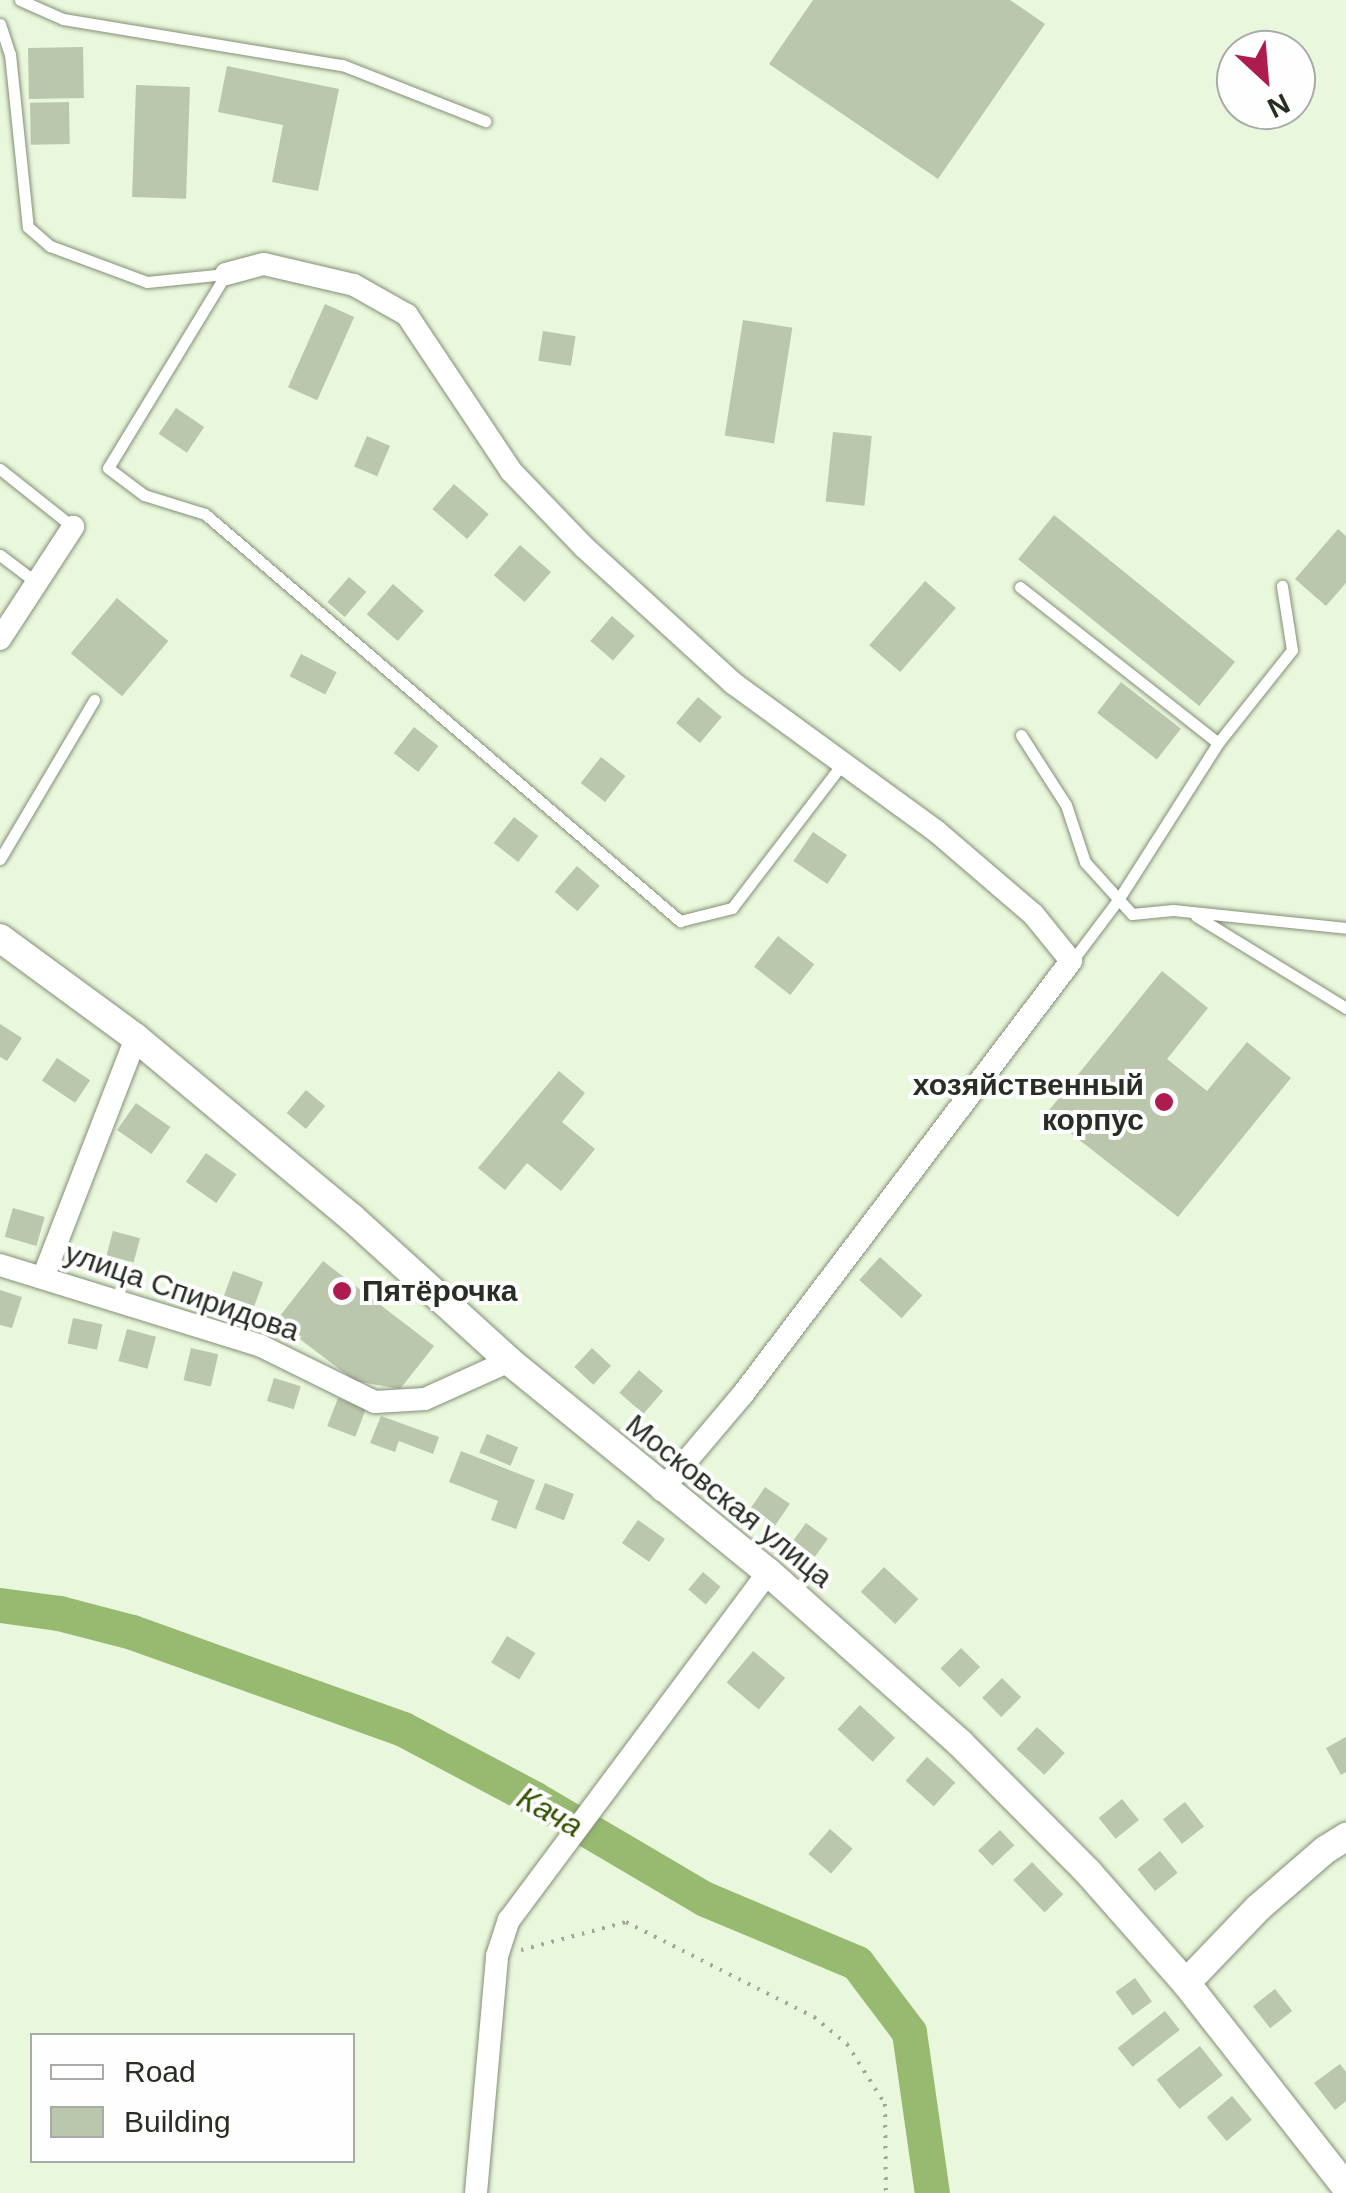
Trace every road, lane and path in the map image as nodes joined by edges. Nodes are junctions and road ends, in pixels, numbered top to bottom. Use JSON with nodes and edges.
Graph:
{"nodes":[{"id":1,"x":20,"y":0,"type":"edge"},
{"id":2,"x":0,"y":24,"type":"edge"},
{"id":3,"x":486,"y":120,"type":"dead end"},
{"id":4,"x":226,"y":274,"type":"junction"},
{"id":5,"x":0,"y":468,"type":"edge"},
{"id":6,"x":73,"y":528,"type":"joint"},
{"id":7,"x":0,"y":555,"type":"edge"},
{"id":8,"x":37,"y":583,"type":"junction"},
{"id":9,"x":1282,"y":586,"type":"dead end"},
{"id":10,"x":1020,"y":587,"type":"dead end"},
{"id":11,"x":0,"y":640,"type":"edge"},
{"id":12,"x":94,"y":700,"type":"dead end"},
{"id":13,"x":1021,"y":736,"type":"dead end"},
{"id":14,"x":1218,"y":743,"type":"junction"},
{"id":15,"x":843,"y":763,"type":"junction"},
{"id":16,"x":0,"y":860,"type":"edge"},
{"id":17,"x":1118,"y":900,"type":"junction"},
{"id":18,"x":1193,"y":914,"type":"junction"},
{"id":19,"x":1346,"y":928,"type":"edge"},
{"id":20,"x":0,"y":938,"type":"edge"},
{"id":21,"x":1071,"y":961,"type":"junction"},
{"id":22,"x":1346,"y":1008,"type":"edge"},
{"id":23,"x":136,"y":1038,"type":"junction"},
{"id":24,"x":0,"y":1265,"type":"edge"},
{"id":25,"x":44,"y":1276,"type":"junction"},
{"id":26,"x":510,"y":1361,"type":"junction"},
{"id":27,"x":662,"y":1490,"type":"junction"},
{"id":28,"x":768,"y":1572,"type":"junction"},
{"id":29,"x":1346,"y":1837,"type":"edge"},
{"id":30,"x":498,"y":1956,"type":"junction"},
{"id":31,"x":1186,"y":1983,"type":"junction"},
{"id":32,"x":1346,"y":2187,"type":"edge"},
{"id":33,"x":476,"y":2193,"type":"edge"},
{"id":34,"x":886,"y":2193,"type":"edge"}],
"edges":[{"from":1,"to":3,"type":"lane"},
{"from":2,"to":4,"type":"lane"},
{"from":4,"to":15,"type":"street"},
{"from":4,"to":15,"type":"lane"},
{"from":5,"to":6,"type":"lane"},
{"from":6,"to":8,"type":"street"},
{"from":7,"to":8,"type":"lane"},
{"from":8,"to":11,"type":"street"},
{"from":9,"to":14,"type":"lane"},
{"from":10,"to":14,"type":"lane"},
{"from":12,"to":16,"type":"lane"},
{"from":13,"to":17,"type":"lane"},
{"from":14,"to":17,"type":"lane"},
{"from":15,"to":21,"type":"street"},
{"from":17,"to":18,"type":"lane"},
{"from":17,"to":21,"type":"lane"},
{"from":18,"to":19,"type":"lane"},
{"from":18,"to":22,"type":"lane"},
{"from":20,"to":23,"type":"street","name":"Московская улица"},
{"from":21,"to":27,"type":"street"},
{"from":23,"to":25,"type":"street"},
{"from":23,"to":26,"type":"street","name":"Московская улица"},
{"from":24,"to":25,"type":"street","name":"улица Спиридова"},
{"from":25,"to":26,"type":"street","name":"улица Спиридова"},
{"from":26,"to":27,"type":"street","name":"Московская улица"},
{"from":27,"to":28,"type":"street","name":"Московская улица"},
{"from":28,"to":30,"type":"street"},
{"from":28,"to":31,"type":"street","name":"Московская улица"},
{"from":29,"to":31,"type":"street"},
{"from":30,"to":33,"type":"street"},
{"from":30,"to":34,"type":"path"},
{"from":31,"to":32,"type":"street","name":"Московская улица"}]}
